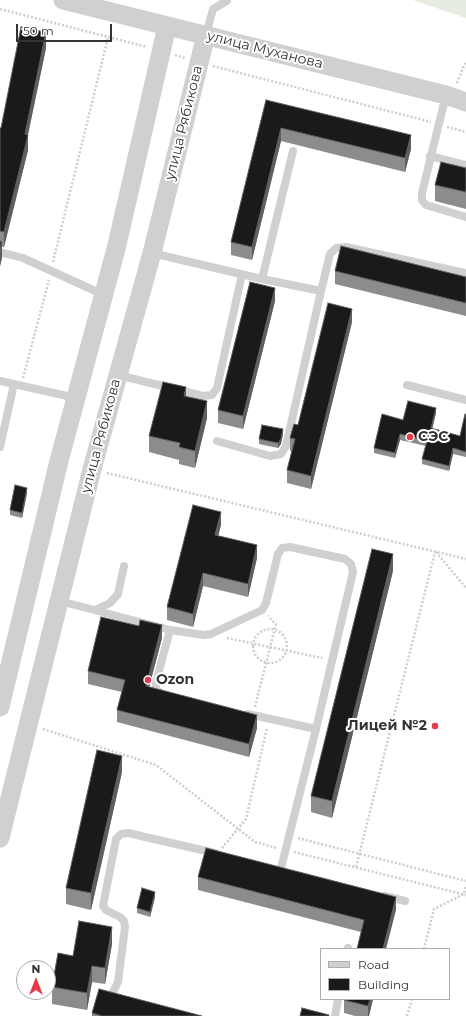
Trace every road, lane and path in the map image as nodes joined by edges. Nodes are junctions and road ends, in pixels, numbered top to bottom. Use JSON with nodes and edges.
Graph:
{"nodes":[{"id":1,"x":63,"y":0,"type":"edge"},
{"id":2,"x":227,"y":0,"type":"edge"},
{"id":3,"x":0,"y":9,"type":"edge"},
{"id":4,"x":167,"y":26,"type":"junction"},
{"id":5,"x":206,"y":35,"type":"junction"},
{"id":6,"x":108,"y":37,"type":"junction"},
{"id":7,"x":161,"y":51,"type":"junction"},
{"id":8,"x":466,"y":61,"type":"edge"},
{"id":9,"x":199,"y":62,"type":"junction"},
{"id":10,"x":455,"y":98,"type":"edge"},
{"id":11,"x":438,"y":124,"type":"junction"},
{"id":12,"x":466,"y":132,"type":"edge"},
{"id":13,"x":293,"y":151,"type":"dead end"},
{"id":14,"x":430,"y":156,"type":"junction"},
{"id":15,"x":466,"y":165,"type":"edge"},
{"id":16,"x":466,"y":217,"type":"edge"},
{"id":17,"x":0,"y":252,"type":"edge"},
{"id":18,"x":152,"y":253,"type":"junction"},
{"id":19,"x":51,"y":271,"type":"junction"},
{"id":20,"x":242,"y":274,"type":"junction"},
{"id":21,"x":466,"y":274,"type":"edge"},
{"id":22,"x":262,"y":279,"type":"junction"},
{"id":23,"x":320,"y":291,"type":"junction"},
{"id":24,"x":104,"y":295,"type":"junction"},
{"id":25,"x":118,"y":375,"type":"junction"},
{"id":26,"x":0,"y":381,"type":"edge"},
{"id":27,"x":407,"y":384,"type":"dead end"},
{"id":28,"x":18,"y":385,"type":"junction"},
{"id":29,"x":76,"y":398,"type":"junction"},
{"id":30,"x":466,"y":400,"type":"edge"},
{"id":31,"x":217,"y":441,"type":"dead end"},
{"id":32,"x":0,"y":447,"type":"edge"},
{"id":33,"x":92,"y":469,"type":"junction"},
{"id":34,"x":435,"y":552,"type":"junction"},
{"id":35,"x":466,"y":559,"type":"edge"},
{"id":36,"x":124,"y":566,"type":"dead end"},
{"id":37,"x":466,"y":588,"type":"edge"},
{"id":38,"x":60,"y":601,"type":"junction"},
{"id":39,"x":95,"y":610,"type":"junction"},
{"id":40,"x":262,"y":610,"type":"junction"},
{"id":41,"x":170,"y":630,"type":"junction"},
{"id":42,"x":275,"y":630,"type":"junction"},
{"id":43,"x":211,"y":634,"type":"junction"},
{"id":44,"x":254,"y":644,"type":"junction"},
{"id":45,"x":270,"y":647,"type":"junction"},
{"id":46,"x":287,"y":651,"type":"junction"},
{"id":47,"x":332,"y":660,"type":"junction"},
{"id":48,"x":266,"y":663,"type":"junction"},
{"id":49,"x":5,"y":664,"type":"edge"},
{"id":50,"x":169,"y":696,"type":"edge"},
{"id":51,"x":0,"y":707,"type":"edge"},
{"id":52,"x":238,"y":712,"type":"edge"},
{"id":53,"x":253,"y":715,"type":"junction"},
{"id":54,"x":270,"y":719,"type":"junction"},
{"id":55,"x":29,"y":724,"type":"junction"},
{"id":56,"x":316,"y":729,"type":"junction"},
{"id":57,"x":238,"y":829,"type":"junction"},
{"id":58,"x":289,"y":836,"type":"junction"},
{"id":59,"x":0,"y":838,"type":"edge"},
{"id":60,"x":285,"y":850,"type":"junction"},
{"id":61,"x":359,"y":853,"type":"junction"},
{"id":62,"x":221,"y":854,"type":"joint"},
{"id":63,"x":356,"y":867,"type":"junction"},
{"id":64,"x":281,"y":868,"type":"edge"},
{"id":65,"x":466,"y":881,"type":"edge"},
{"id":66,"x":466,"y":885,"type":"edge"},
{"id":67,"x":376,"y":893,"type":"edge"},
{"id":68,"x":465,"y":895,"type":"edge"},
{"id":69,"x":405,"y":901,"type":"dead end"},
{"id":70,"x":424,"y":948,"type":"edge"},
{"id":71,"x":338,"y":1000,"type":"edge"},
{"id":72,"x":412,"y":1000,"type":"edge"},
{"id":73,"x":131,"y":1001,"type":"edge"},
{"id":74,"x":335,"y":1016,"type":"edge"},
{"id":75,"x":407,"y":1016,"type":"edge"}],
"edges":[{"from":1,"to":4,"type":"street","name":"улица Муханова"},
{"from":2,"to":5,"type":"lane"},
{"from":3,"to":6,"type":"path"},
{"from":4,"to":5,"type":"street","name":"улица Муханова"},
{"from":4,"to":7,"type":"street"},
{"from":5,"to":9,"type":"street","name":"улица Рябикова"},
{"from":5,"to":10,"type":"street","name":"улица Муханова"},
{"from":6,"to":7,"type":"path"},
{"from":6,"to":19,"type":"path"},
{"from":7,"to":9,"type":"path"},
{"from":7,"to":24,"type":"street"},
{"from":8,"to":10,"type":"path"},
{"from":9,"to":11,"type":"path"},
{"from":9,"to":18,"type":"street","name":"улица Рябикова"},
{"from":10,"to":11,"type":"lane"},
{"from":11,"to":12,"type":"path"},
{"from":11,"to":14,"type":"lane"},
{"from":13,"to":22,"type":"lane"},
{"from":14,"to":15,"type":"lane"},
{"from":14,"to":16,"type":"lane"},
{"from":17,"to":19,"type":"lane"},
{"from":18,"to":20,"type":"lane"},
{"from":18,"to":25,"type":"street","name":"улица Рябикова"},
{"from":19,"to":24,"type":"lane"},
{"from":19,"to":28,"type":"path"},
{"from":20,"to":22,"type":"lane"},
{"from":20,"to":25,"type":"lane"},
{"from":21,"to":23,"type":"lane"},
{"from":22,"to":23,"type":"lane"},
{"from":23,"to":31,"type":"lane"},
{"from":24,"to":29,"type":"street"},
{"from":25,"to":33,"type":"street","name":"улица Рябикова"},
{"from":26,"to":28,"type":"lane"},
{"from":27,"to":30,"type":"lane"},
{"from":28,"to":29,"type":"lane"},
{"from":28,"to":32,"type":"lane"},
{"from":29,"to":49,"type":"street"},
{"from":33,"to":34,"type":"path"},
{"from":33,"to":38,"type":"street","name":"улица Рябикова"},
{"from":34,"to":35,"type":"path"},
{"from":34,"to":37,"type":"path"},
{"from":34,"to":61,"type":"path"},
{"from":36,"to":39,"type":"lane"},
{"from":38,"to":39,"type":"lane"},
{"from":38,"to":55,"type":"street","name":"улица Рябикова"},
{"from":39,"to":41,"type":"lane"},
{"from":40,"to":42,"type":"path"},
{"from":40,"to":43,"type":"lane"},
{"from":40,"to":47,"type":"lane"},
{"from":41,"to":43,"type":"lane"},
{"from":41,"to":50,"type":"lane"},
{"from":42,"to":44,"type":"path"},
{"from":42,"to":45,"type":"path"},
{"from":42,"to":46,"type":"path"},
{"from":43,"to":44,"type":"path"},
{"from":44,"to":45,"type":"path"},
{"from":44,"to":48,"type":"path"},
{"from":45,"to":46,"type":"path"},
{"from":45,"to":48,"type":"path"},
{"from":46,"to":47,"type":"path"},
{"from":46,"to":48,"type":"path"},
{"from":47,"to":56,"type":"lane"},
{"from":48,"to":53,"type":"path"},
{"from":49,"to":51,"type":"street"},
{"from":52,"to":53,"type":"lane"},
{"from":53,"to":54,"type":"lane"},
{"from":54,"to":56,"type":"lane"},
{"from":54,"to":57,"type":"path"},
{"from":55,"to":57,"type":"path"},
{"from":55,"to":59,"type":"street","name":"улица Рябикова"},
{"from":56,"to":58,"type":"lane"},
{"from":57,"to":60,"type":"path"},
{"from":57,"to":62,"type":"path"},
{"from":58,"to":60,"type":"lane"},
{"from":58,"to":61,"type":"path"},
{"from":60,"to":63,"type":"path"},
{"from":60,"to":64,"type":"lane"},
{"from":61,"to":63,"type":"path"},
{"from":61,"to":65,"type":"path"},
{"from":62,"to":73,"type":"lane"},
{"from":63,"to":68,"type":"path"},
{"from":66,"to":68,"type":"path"},
{"from":67,"to":69,"type":"lane"},
{"from":68,"to":70,"type":"path"},
{"from":71,"to":74,"type":"lane"},
{"from":72,"to":75,"type":"path"}]}
